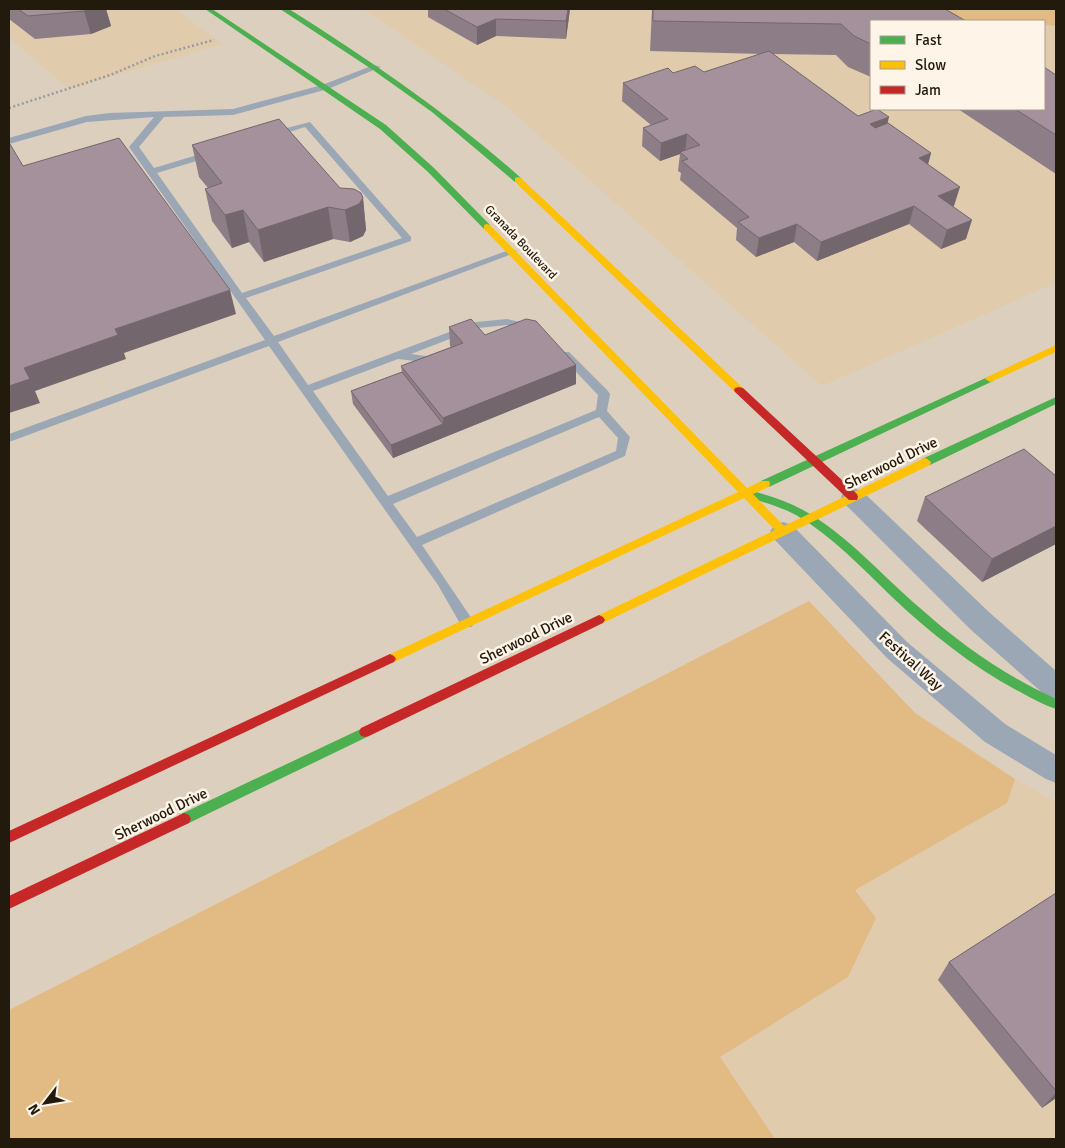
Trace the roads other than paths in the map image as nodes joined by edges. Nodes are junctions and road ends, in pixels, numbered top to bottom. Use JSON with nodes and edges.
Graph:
{"nodes":[{"id":1,"x":208,"y":9,"type":"edge"},
{"id":2,"x":284,"y":9,"type":"edge"},
{"id":3,"x":377,"y":67,"type":"junction"},
{"id":4,"x":326,"y":87,"type":"junction"},
{"id":5,"x":161,"y":115,"type":"junction"},
{"id":6,"x":261,"y":138,"type":"edge"},
{"id":7,"x":9,"y":141,"type":"edge"},
{"id":8,"x":225,"y":150,"type":"edge"},
{"id":9,"x":152,"y":172,"type":"junction"},
{"id":10,"x":512,"y":252,"type":"junction"},
{"id":11,"x":240,"y":297,"type":"junction"},
{"id":12,"x":519,"y":324,"type":"junction"},
{"id":13,"x":542,"y":332,"type":"edge"},
{"id":14,"x":507,"y":337,"type":"edge"},
{"id":15,"x":272,"y":342,"type":"junction"},
{"id":16,"x":554,"y":342,"type":"edge"},
{"id":17,"x":1056,"y":348,"type":"edge"},
{"id":18,"x":397,"y":355,"type":"junction"},
{"id":19,"x":451,"y":358,"type":"edge"},
{"id":20,"x":306,"y":390,"type":"junction"},
{"id":21,"x":1056,"y":400,"type":"edge"},
{"id":22,"x":601,"y":412,"type":"junction"},
{"id":23,"x":9,"y":438,"type":"edge"},
{"id":24,"x":816,"y":461,"type":"junction"},
{"id":25,"x":746,"y":493,"type":"junction"},
{"id":26,"x":853,"y":497,"type":"junction"},
{"id":27,"x":385,"y":502,"type":"junction"},
{"id":28,"x":812,"y":518,"type":"junction"},
{"id":29,"x":783,"y":532,"type":"junction"},
{"id":30,"x":414,"y":543,"type":"junction"},
{"id":31,"x":467,"y":623,"type":"junction"},
{"id":32,"x":1056,"y":688,"type":"edge"},
{"id":33,"x":1056,"y":704,"type":"edge"},
{"id":34,"x":1056,"y":770,"type":"edge"},
{"id":35,"x":9,"y":837,"type":"edge"},
{"id":36,"x":9,"y":903,"type":"edge"}],
"edges":[{"from":1,"to":4,"type":"main road","name":"Granada Boulevard"},
{"from":2,"to":3,"type":"main road"},
{"from":3,"to":4,"type":"lane"},
{"from":3,"to":24,"type":"main road"},
{"from":4,"to":5,"type":"lane"},
{"from":4,"to":10,"type":"main road","name":"Granada Boulevard"},
{"from":5,"to":7,"type":"lane"},
{"from":5,"to":9,"type":"lane"},
{"from":6,"to":11,"type":"lane"},
{"from":8,"to":9,"type":"lane"},
{"from":9,"to":11,"type":"lane"},
{"from":10,"to":15,"type":"lane"},
{"from":10,"to":25,"type":"main road","name":"Granada Boulevard"},
{"from":11,"to":15,"type":"lane"},
{"from":12,"to":13,"type":"lane"},
{"from":12,"to":14,"type":"lane"},
{"from":12,"to":18,"type":"lane"},
{"from":15,"to":20,"type":"lane"},
{"from":15,"to":23,"type":"lane"},
{"from":16,"to":22,"type":"lane"},
{"from":17,"to":24,"type":"main road"},
{"from":18,"to":19,"type":"lane"},
{"from":18,"to":20,"type":"lane"},
{"from":20,"to":27,"type":"lane"},
{"from":21,"to":26,"type":"main road","name":"Sherwood Drive"},
{"from":22,"to":27,"type":"lane"},
{"from":22,"to":30,"type":"lane"},
{"from":24,"to":25,"type":"main road"},
{"from":24,"to":26,"type":"main road"},
{"from":25,"to":28,"type":"main road"},
{"from":25,"to":29,"type":"main road","name":"Granada Boulevard"},
{"from":25,"to":31,"type":"main road"},
{"from":26,"to":28,"type":"main road","name":"Sherwood Drive"},
{"from":26,"to":32,"type":"street"},
{"from":27,"to":30,"type":"lane"},
{"from":28,"to":29,"type":"main road","name":"Sherwood Drive"},
{"from":28,"to":33,"type":"main road"},
{"from":29,"to":34,"type":"street","name":"Festival Way"},
{"from":29,"to":36,"type":"main road","name":"Sherwood Drive"},
{"from":30,"to":31,"type":"lane"},
{"from":31,"to":35,"type":"main road"}]}
